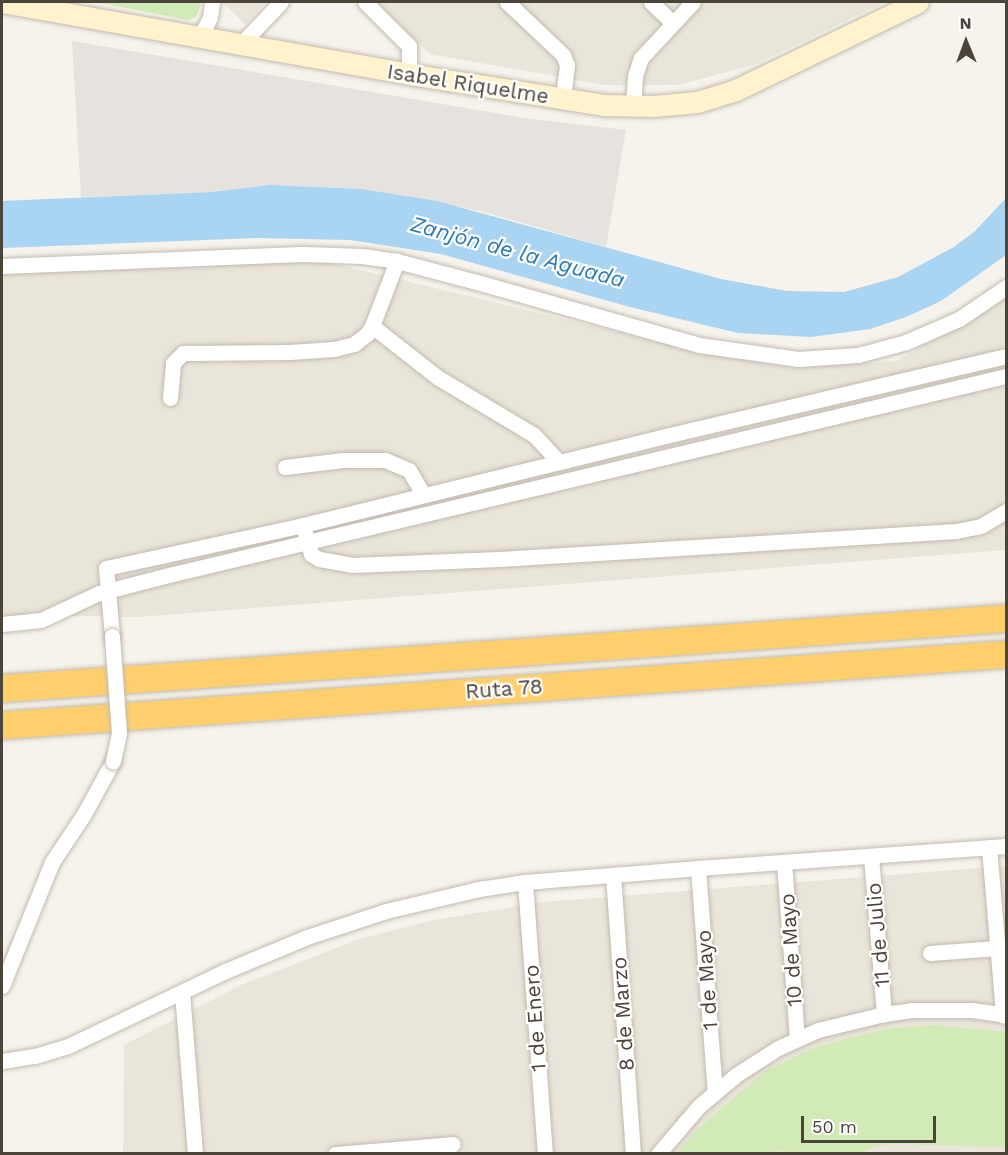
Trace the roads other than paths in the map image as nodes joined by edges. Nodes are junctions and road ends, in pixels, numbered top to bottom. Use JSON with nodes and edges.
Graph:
{"nodes":[{"id":1,"x":2,"y":2,"type":"edge"},
{"id":2,"x":212,"y":2,"type":"edge"},
{"id":3,"x":281,"y":2,"type":"edge"},
{"id":4,"x":364,"y":2,"type":"edge"},
{"id":5,"x":507,"y":2,"type":"edge"},
{"id":6,"x":651,"y":2,"type":"edge"},
{"id":7,"x":693,"y":2,"type":"edge"},
{"id":8,"x":918,"y":2,"type":"edge"},
{"id":9,"x":75,"y":9,"type":"edge"},
{"id":10,"x":673,"y":23,"type":"junction"},
{"id":11,"x":200,"y":37,"type":"junction"},
{"id":12,"x":240,"y":45,"type":"junction"},
{"id":13,"x":409,"y":74,"type":"junction"},
{"id":14,"x":563,"y":99,"type":"junction"},
{"id":15,"x":633,"y":106,"type":"junction"},
{"id":16,"x":397,"y":261,"type":"junction"},
{"id":17,"x":2,"y":266,"type":"edge"},
{"id":18,"x":1006,"y":287,"type":"edge"},
{"id":19,"x":372,"y":326,"type":"junction"},
{"id":20,"x":1006,"y":356,"type":"edge"},
{"id":21,"x":1006,"y":376,"type":"edge"},
{"id":22,"x":846,"y":394,"type":"junction"},
{"id":23,"x":170,"y":398,"type":"dead end"},
{"id":24,"x":853,"y":413,"type":"junction"},
{"id":25,"x":660,"y":437,"type":"junction"},
{"id":26,"x":667,"y":456,"type":"junction"},
{"id":27,"x":581,"y":457,"type":"junction"},
{"id":28,"x":559,"y":462,"type":"junction"},
{"id":29,"x":285,"y":467,"type":"dead end"},
{"id":30,"x":586,"y":476,"type":"junction"},
{"id":31,"x":492,"y":479,"type":"junction"},
{"id":32,"x":423,"y":494,"type":"junction"},
{"id":33,"x":498,"y":496,"type":"junction"},
{"id":34,"x":1005,"y":513,"type":"edge"},
{"id":35,"x":303,"y":525,"type":"junction"},
{"id":36,"x":307,"y":543,"type":"junction"},
{"id":37,"x":108,"y":590,"type":"junction"},
{"id":38,"x":1006,"y":618,"type":"edge"},
{"id":39,"x":2,"y":624,"type":"edge"},
{"id":40,"x":1006,"y":654,"type":"edge"},
{"id":41,"x":2,"y":688,"type":"edge"},
{"id":42,"x":2,"y":726,"type":"edge"},
{"id":43,"x":1006,"y":846,"type":"edge"},
{"id":44,"x":989,"y":847,"type":"junction"},
{"id":45,"x":872,"y":856,"type":"junction"},
{"id":46,"x":784,"y":862,"type":"junction"},
{"id":47,"x":698,"y":868,"type":"junction"},
{"id":48,"x":613,"y":875,"type":"junction"},
{"id":49,"x":525,"y":882,"type":"junction"},
{"id":50,"x":997,"y":948,"type":"junction"},
{"id":51,"x":930,"y":953,"type":"dead end"},
{"id":52,"x":2,"y":986,"type":"edge"},
{"id":53,"x":182,"y":992,"type":"junction"},
{"id":54,"x":884,"y":1014,"type":"junction"},
{"id":55,"x":1005,"y":1015,"type":"edge"},
{"id":56,"x":797,"y":1038,"type":"junction"},
{"id":57,"x":2,"y":1061,"type":"edge"},
{"id":58,"x":715,"y":1092,"type":"junction"},
{"id":59,"x":453,"y":1144,"type":"dead end"},
{"id":60,"x":195,"y":1154,"type":"edge"},
{"id":61,"x":335,"y":1154,"type":"edge"},
{"id":62,"x":545,"y":1154,"type":"edge"},
{"id":63,"x":633,"y":1154,"type":"edge"},
{"id":64,"x":658,"y":1154,"type":"edge"}],
"edges":[{"from":1,"to":9,"type":"street","name":"Isabel Riquelme"},
{"from":2,"to":11,"type":"street"},
{"from":3,"to":12,"type":"street"},
{"from":4,"to":13,"type":"street"},
{"from":5,"to":14,"type":"street"},
{"from":6,"to":10,"type":"street"},
{"from":7,"to":10,"type":"street"},
{"from":8,"to":15,"type":"street","name":"Isabel Riquelme"},
{"from":9,"to":11,"type":"street","name":"Isabel Riquelme"},
{"from":10,"to":15,"type":"street"},
{"from":11,"to":12,"type":"street","name":"Isabel Riquelme"},
{"from":12,"to":13,"type":"street","name":"Isabel Riquelme"},
{"from":13,"to":14,"type":"street","name":"Isabel Riquelme"},
{"from":14,"to":15,"type":"street","name":"Isabel Riquelme"},
{"from":16,"to":17,"type":"street"},
{"from":16,"to":18,"type":"street"},
{"from":16,"to":19,"type":"street"},
{"from":19,"to":23,"type":"street"},
{"from":19,"to":28,"type":"street"},
{"from":20,"to":22,"type":"street"},
{"from":21,"to":24,"type":"street"},
{"from":22,"to":24,"type":"street"},
{"from":22,"to":25,"type":"street"},
{"from":24,"to":26,"type":"street"},
{"from":25,"to":26,"type":"street"},
{"from":25,"to":27,"type":"street"},
{"from":26,"to":30,"type":"street"},
{"from":27,"to":28,"type":"street"},
{"from":27,"to":30,"type":"street"},
{"from":28,"to":31,"type":"street"},
{"from":29,"to":32,"type":"street"},
{"from":30,"to":33,"type":"street"},
{"from":31,"to":32,"type":"street"},
{"from":31,"to":33,"type":"street"},
{"from":32,"to":35,"type":"street"},
{"from":33,"to":36,"type":"street"},
{"from":34,"to":36,"type":"street"},
{"from":35,"to":36,"type":"street"},
{"from":35,"to":37,"type":"street"},
{"from":36,"to":37,"type":"street"},
{"from":37,"to":39,"type":"street"},
{"from":37,"to":52,"type":"street","bridge":true},
{"from":38,"to":41,"type":"highway","name":"Ruta 78"},
{"from":40,"to":42,"type":"highway","name":"Ruta 78"},
{"from":43,"to":44,"type":"street"},
{"from":44,"to":45,"type":"street"},
{"from":44,"to":50,"type":"street"},
{"from":45,"to":46,"type":"street"},
{"from":45,"to":54,"type":"street","name":"11 de Julio"},
{"from":46,"to":47,"type":"street"},
{"from":46,"to":56,"type":"street","name":"10 de Mayo"},
{"from":47,"to":48,"type":"street"},
{"from":47,"to":58,"type":"street","name":"1 de Mayo"},
{"from":48,"to":49,"type":"street"},
{"from":48,"to":63,"type":"street","name":"8 de Marzo"},
{"from":49,"to":53,"type":"street"},
{"from":49,"to":62,"type":"street","name":"1 de Enero"},
{"from":50,"to":51,"type":"street"},
{"from":50,"to":55,"type":"street"},
{"from":53,"to":57,"type":"street"},
{"from":53,"to":60,"type":"street"},
{"from":54,"to":55,"type":"street"},
{"from":54,"to":56,"type":"street"},
{"from":56,"to":58,"type":"street"},
{"from":58,"to":64,"type":"street"},
{"from":59,"to":61,"type":"street"}]}
